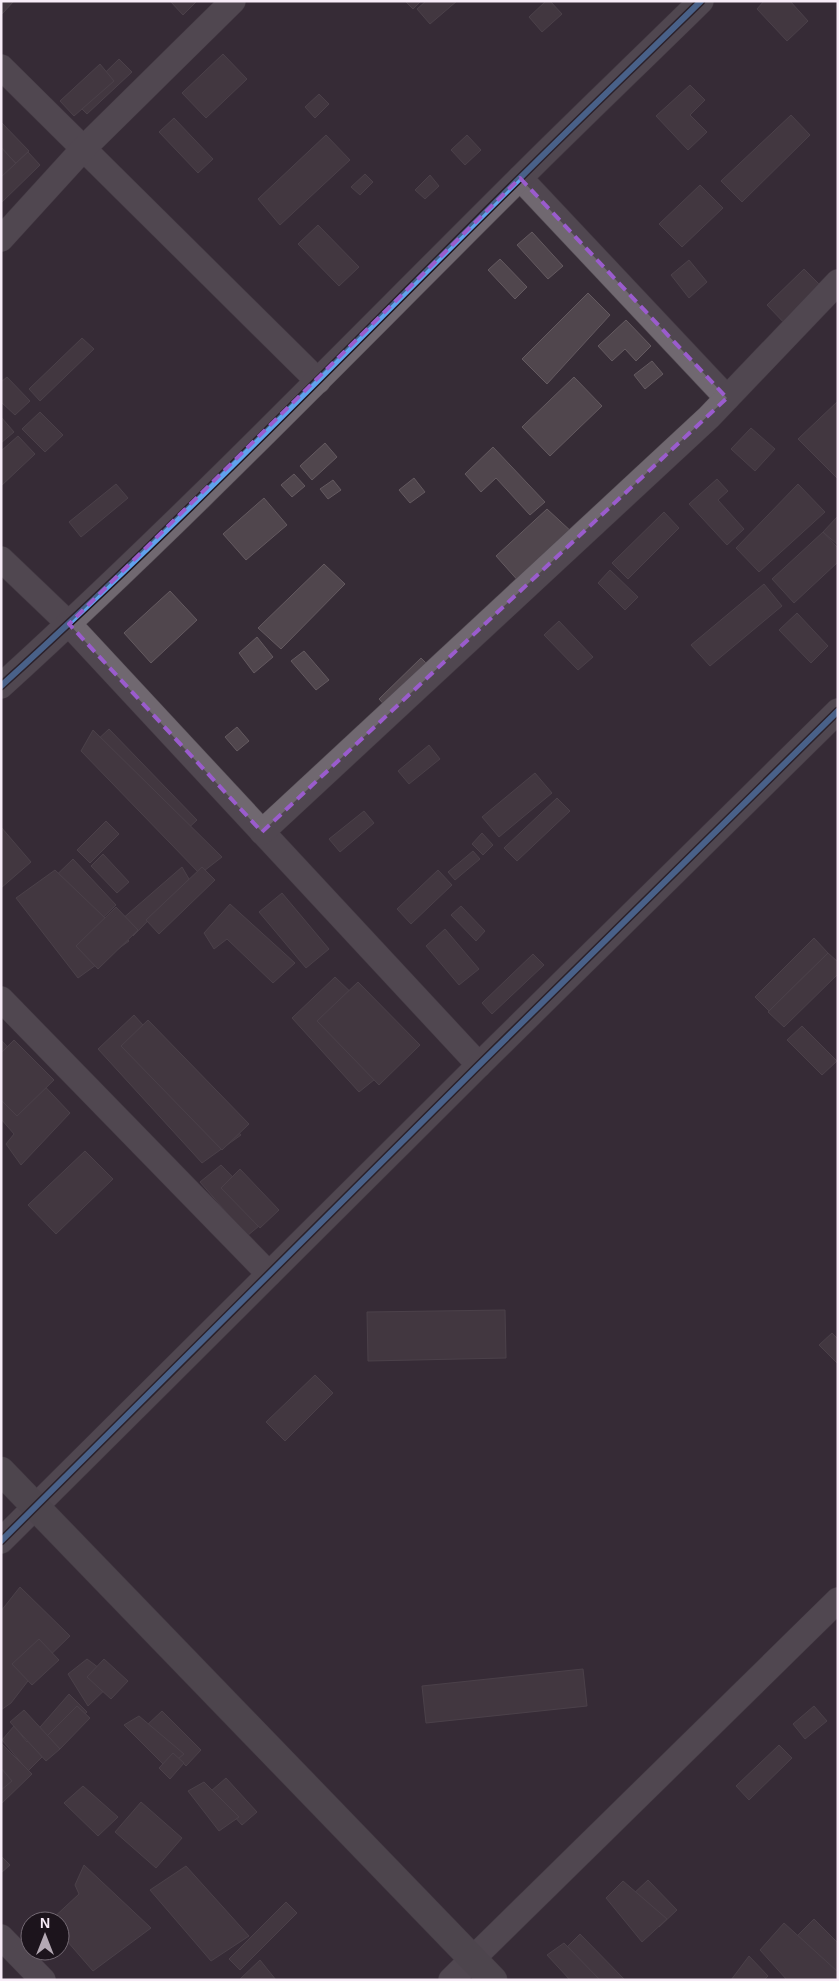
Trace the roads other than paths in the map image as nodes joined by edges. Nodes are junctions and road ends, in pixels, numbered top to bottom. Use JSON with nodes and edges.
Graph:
{"nodes":[{"id":1,"x":233,"y":1,"type":"edge"},
{"id":2,"x":701,"y":1,"type":"edge"},
{"id":3,"x":1,"y":66,"type":"edge"},
{"id":4,"x":84,"y":148,"type":"junction"},
{"id":5,"x":520,"y":178,"type":"junction"},
{"id":6,"x":1,"y":239,"type":"edge"},
{"id":7,"x":838,"y":282,"type":"edge"},
{"id":8,"x":318,"y":382,"type":"junction"},
{"id":9,"x":727,"y":398,"type":"junction"},
{"id":10,"x":1,"y":559,"type":"edge"},
{"id":11,"x":69,"y":624,"type":"junction"},
{"id":12,"x":1,"y":686,"type":"edge"},
{"id":13,"x":838,"y":711,"type":"edge"},
{"id":14,"x":262,"y":832,"type":"junction"},
{"id":15,"x":1,"y":999,"type":"edge"},
{"id":16,"x":479,"y":1065,"type":"junction"},
{"id":17,"x":269,"y":1274,"type":"junction"},
{"id":18,"x":1,"y":1471,"type":"edge"},
{"id":19,"x":36,"y":1507,"type":"junction"},
{"id":20,"x":1,"y":1541,"type":"edge"},
{"id":21,"x":838,"y":1600,"type":"edge"},
{"id":22,"x":1,"y":1937,"type":"edge"},
{"id":23,"x":473,"y":1958,"type":"junction"},
{"id":24,"x":43,"y":1980,"type":"edge"},
{"id":25,"x":451,"y":1980,"type":"edge"},
{"id":26,"x":493,"y":1980,"type":"edge"}],
"edges":[{"from":1,"to":4,"type":"street"},
{"from":2,"to":5,"type":"street"},
{"from":3,"to":4,"type":"street"},
{"from":4,"to":6,"type":"street"},
{"from":4,"to":8,"type":"street"},
{"from":5,"to":8,"type":"street"},
{"from":5,"to":9,"type":"street"},
{"from":7,"to":9,"type":"street"},
{"from":8,"to":11,"type":"street"},
{"from":9,"to":14,"type":"street"},
{"from":10,"to":11,"type":"street"},
{"from":11,"to":12,"type":"street"},
{"from":11,"to":14,"type":"street"},
{"from":13,"to":16,"type":"street"},
{"from":14,"to":16,"type":"street"},
{"from":15,"to":17,"type":"street"},
{"from":16,"to":17,"type":"street"},
{"from":17,"to":19,"type":"street"},
{"from":18,"to":19,"type":"street"},
{"from":19,"to":20,"type":"street"},
{"from":19,"to":23,"type":"street"},
{"from":21,"to":23,"type":"street"},
{"from":22,"to":24,"type":"street"},
{"from":23,"to":25,"type":"street"},
{"from":23,"to":26,"type":"street"}]}
